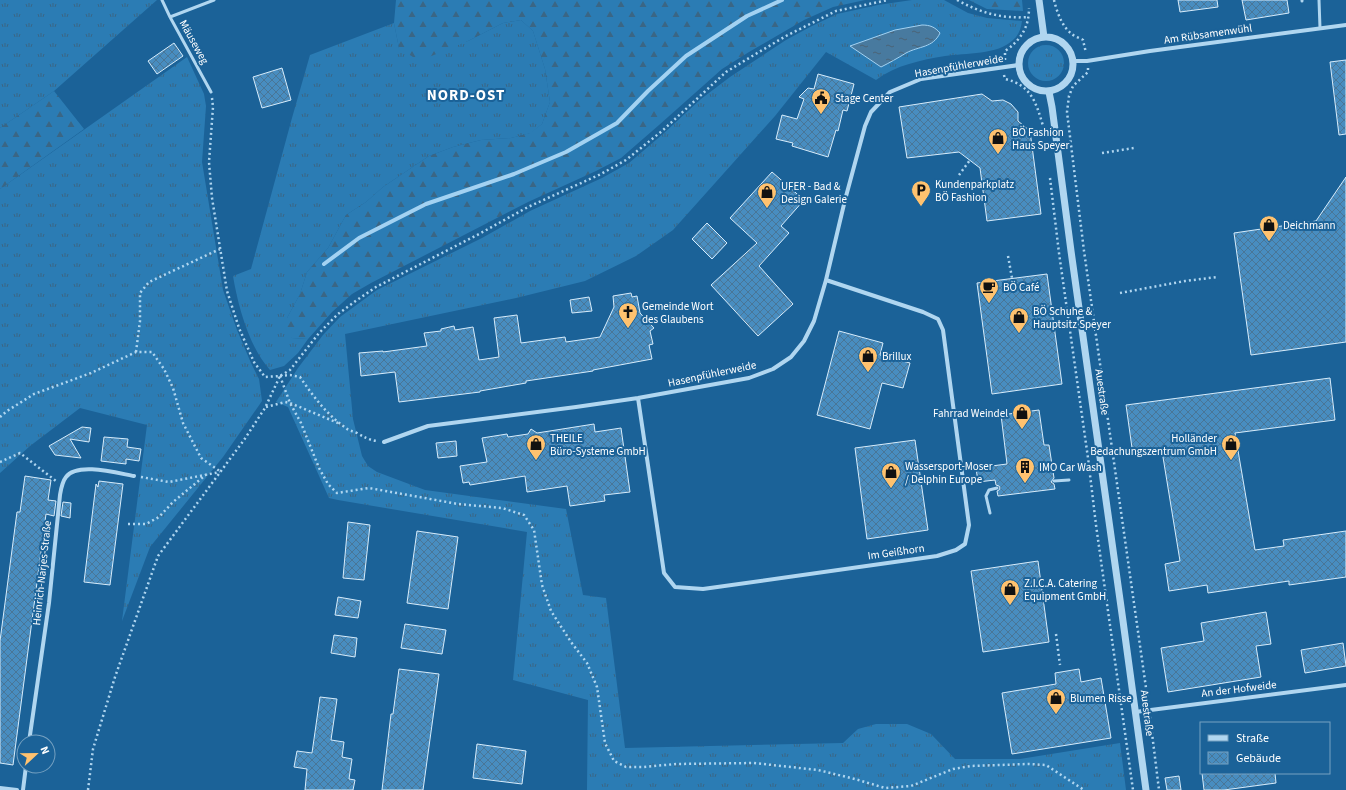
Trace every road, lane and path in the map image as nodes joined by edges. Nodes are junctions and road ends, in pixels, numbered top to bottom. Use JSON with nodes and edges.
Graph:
{"nodes":[{"id":1,"x":162,"y":0,"type":"edge"},
{"id":2,"x":214,"y":0,"type":"edge"},
{"id":3,"x":888,"y":0,"type":"edge"},
{"id":4,"x":957,"y":0,"type":"edge"},
{"id":5,"x":1038,"y":0,"type":"edge"},
{"id":6,"x":1319,"y":0,"type":"edge"},
{"id":7,"x":170,"y":17,"type":"junction"},
{"id":8,"x":1029,"y":17,"type":"dead end"},
{"id":9,"x":1346,"y":25,"type":"edge"},
{"id":10,"x":1320,"y":28,"type":"junction"},
{"id":11,"x":1044,"y":37,"type":"junction"},
{"id":12,"x":1074,"y":61,"type":"junction"},
{"id":13,"x":1019,"y":65,"type":"junction"},
{"id":14,"x":211,"y":92,"type":"joint"},
{"id":15,"x":1049,"y":92,"type":"junction"},
{"id":16,"x":1068,"y":106,"type":"dead end"},
{"id":17,"x":1039,"y":110,"type":"dead end"},
{"id":18,"x":1044,"y":126,"type":"dead end"},
{"id":19,"x":1134,"y":148,"type":"dead end"},
{"id":20,"x":1102,"y":154,"type":"dead end"},
{"id":21,"x":970,"y":160,"type":"dead end"},
{"id":22,"x":1049,"y":171,"type":"dead end"},
{"id":23,"x":959,"y":175,"type":"dead end"},
{"id":24,"x":220,"y":249,"type":"junction"},
{"id":25,"x":1008,"y":256,"type":"dead end"},
{"id":26,"x":1217,"y":277,"type":"dead end"},
{"id":27,"x":1012,"y":278,"type":"dead end"},
{"id":28,"x":826,"y":280,"type":"junction"},
{"id":29,"x":1120,"y":293,"type":"dead end"},
{"id":30,"x":136,"y":352,"type":"junction"},
{"id":31,"x":280,"y":376,"type":"junction"},
{"id":32,"x":638,"y":398,"type":"junction"},
{"id":33,"x":290,"y":402,"type":"junction"},
{"id":34,"x":265,"y":408,"type":"junction"},
{"id":35,"x":0,"y":417,"type":"edge"},
{"id":36,"x":340,"y":424,"type":"junction"},
{"id":37,"x":384,"y":442,"type":"joint"},
{"id":38,"x":0,"y":462,"type":"edge"},
{"id":39,"x":221,"y":472,"type":"junction"},
{"id":40,"x":208,"y":473,"type":"junction"},
{"id":41,"x":134,"y":476,"type":"joint"},
{"id":42,"x":1069,"y":480,"type":"dead end"},
{"id":43,"x":1054,"y":481,"type":"dead end"},
{"id":44,"x":62,"y":485,"type":"junction"},
{"id":45,"x":996,"y":488,"type":"dead end"},
{"id":46,"x":990,"y":513,"type":"dead end"},
{"id":47,"x":128,"y":524,"type":"dead end"},
{"id":48,"x":1056,"y":634,"type":"dead end"},
{"id":49,"x":1060,"y":666,"type":"dead end"},
{"id":50,"x":1346,"y":685,"type":"edge"},
{"id":51,"x":1150,"y":709,"type":"junction"},
{"id":52,"x":1135,"y":712,"type":"junction"},
{"id":53,"x":30,"y":734,"type":"edge"},
{"id":54,"x":25,"y":774,"type":"edge"},
{"id":55,"x":0,"y":788,"type":"edge"},
{"id":56,"x":17,"y":790,"type":"edge"},
{"id":57,"x":23,"y":790,"type":"edge"},
{"id":58,"x":88,"y":790,"type":"edge"},
{"id":59,"x":1084,"y":790,"type":"edge"},
{"id":60,"x":1133,"y":790,"type":"edge"},
{"id":61,"x":1146,"y":790,"type":"edge"},
{"id":62,"x":1159,"y":790,"type":"edge"}],
"edges":[{"from":1,"to":7,"type":"lane","name":"Mäuseweg"},
{"from":2,"to":7,"type":"lane"},
{"from":3,"to":31,"type":"path"},
{"from":4,"to":8,"type":"path"},
{"from":5,"to":11,"type":"street"},
{"from":6,"to":10,"type":"lane"},
{"from":7,"to":14,"type":"lane","name":"Mäuseweg"},
{"from":9,"to":10,"type":"street","name":"Am Rübsamenwühl"},
{"from":10,"to":12,"type":"street","name":"Am Rübsamenwühl"},
{"from":11,"to":12,"type":"street"},
{"from":11,"to":13,"type":"street"},
{"from":12,"to":15,"type":"street"},
{"from":13,"to":15,"type":"street"},
{"from":13,"to":28,"type":"street","name":"Hasenpfühlerweide"},
{"from":14,"to":24,"type":"path"},
{"from":15,"to":52,"type":"street","name":"Auestraße"},
{"from":16,"to":51,"type":"path"},
{"from":17,"to":18,"type":"path"},
{"from":19,"to":20,"type":"path"},
{"from":21,"to":23,"type":"path"},
{"from":22,"to":60,"type":"path"},
{"from":24,"to":30,"type":"path"},
{"from":24,"to":31,"type":"path"},
{"from":25,"to":27,"type":"path"},
{"from":26,"to":29,"type":"path"},
{"from":28,"to":32,"type":"street","name":"Hasenpfühlerweide"},
{"from":28,"to":32,"type":"street","name":"Im Geißhorn"},
{"from":30,"to":35,"type":"path"},
{"from":30,"to":39,"type":"path"},
{"from":31,"to":33,"type":"path"},
{"from":31,"to":34,"type":"path"},
{"from":31,"to":36,"type":"path"},
{"from":32,"to":37,"type":"street","name":"Hasenpfühlerweide"},
{"from":33,"to":34,"type":"path"},
{"from":33,"to":36,"type":"path"},
{"from":33,"to":59,"type":"path"},
{"from":34,"to":39,"type":"path"},
{"from":36,"to":37,"type":"path"},
{"from":38,"to":44,"type":"path"},
{"from":39,"to":40,"type":"path"},
{"from":39,"to":58,"type":"path"},
{"from":40,"to":41,"type":"path"},
{"from":40,"to":47,"type":"path"},
{"from":41,"to":44,"type":"street"},
{"from":42,"to":43,"type":"lane"},
{"from":44,"to":53,"type":"street","name":"Heinrich-Narjes-Straße"},
{"from":45,"to":46,"type":"lane"},
{"from":48,"to":49,"type":"path"},
{"from":50,"to":51,"type":"street","name":"An der Hofweide"},
{"from":51,"to":52,"type":"street","name":"An der Hofweide"},
{"from":51,"to":62,"type":"path"},
{"from":52,"to":61,"type":"street","name":"Auestraße"},
{"from":54,"to":57,"type":"street"},
{"from":55,"to":56,"type":"street"}]}
